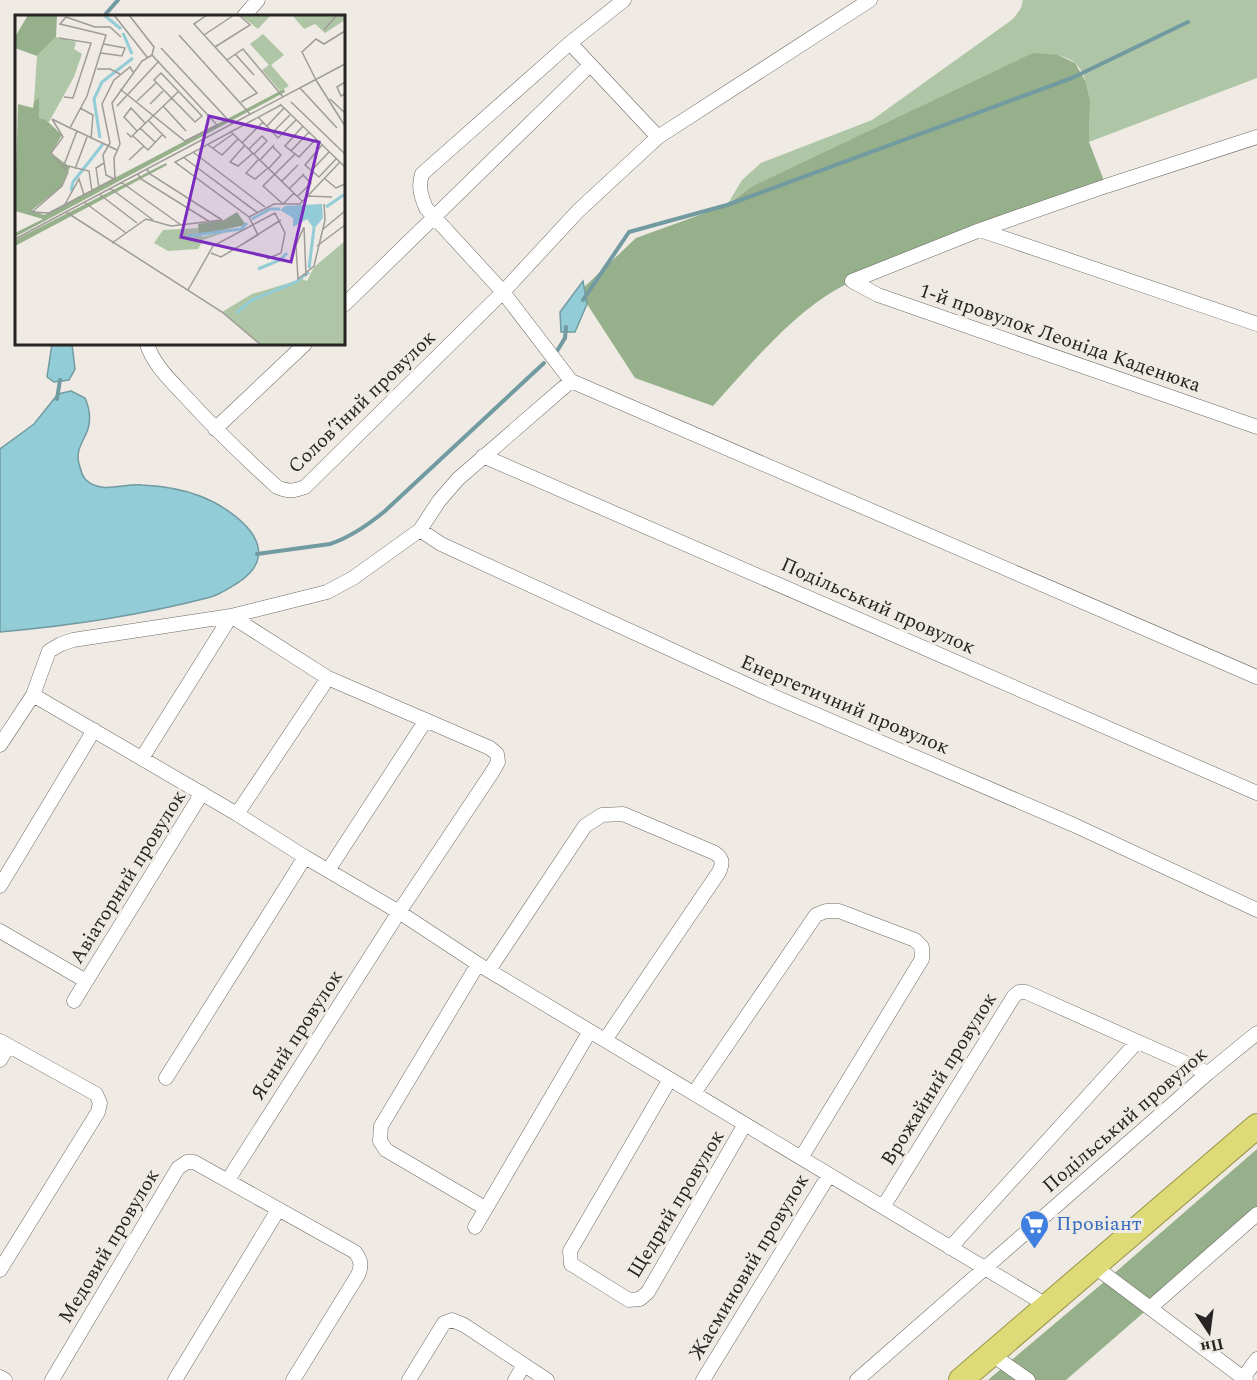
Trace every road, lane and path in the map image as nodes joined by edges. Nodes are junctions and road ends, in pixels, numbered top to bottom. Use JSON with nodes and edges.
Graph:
{"nodes":[{"id":1,"x":258,"y":0,"type":"edge"},
{"id":2,"x":624,"y":0,"type":"edge"},
{"id":3,"x":870,"y":0,"type":"edge"},
{"id":4,"x":245,"y":15,"type":"edge"},
{"id":5,"x":570,"y":43,"type":"junction"},
{"id":6,"x":590,"y":64,"type":"junction"},
{"id":7,"x":658,"y":137,"type":"junction"},
{"id":8,"x":1257,"y":137,"type":"edge"},
{"id":9,"x":433,"y":217,"type":"junction"},
{"id":10,"x":980,"y":230,"type":"junction"},
{"id":11,"x":503,"y":292,"type":"junction"},
{"id":12,"x":345,"y":304,"type":"edge"},
{"id":13,"x":1257,"y":324,"type":"edge"},
{"id":14,"x":148,"y":345,"type":"edge"},
{"id":15,"x":304,"y":345,"type":"edge"},
{"id":16,"x":571,"y":381,"type":"junction"},
{"id":17,"x":1257,"y":427,"type":"edge"},
{"id":18,"x":215,"y":429,"type":"junction"},
{"id":19,"x":483,"y":456,"type":"junction"},
{"id":20,"x":420,"y":530,"type":"junction"},
{"id":21,"x":231,"y":616,"type":"junction"},
{"id":22,"x":1257,"y":677,"type":"edge"},
{"id":23,"x":328,"y":678,"type":"junction"},
{"id":24,"x":33,"y":695,"type":"junction"},
{"id":25,"x":426,"y":720,"type":"junction"},
{"id":26,"x":94,"y":730,"type":"junction"},
{"id":27,"x":0,"y":745,"type":"edge"},
{"id":28,"x":142,"y":758,"type":"junction"},
{"id":29,"x":202,"y":793,"type":"junction"},
{"id":30,"x":1257,"y":793,"type":"edge"},
{"id":31,"x":237,"y":814,"type":"junction"},
{"id":32,"x":305,"y":857,"type":"junction"},
{"id":33,"x":329,"y":869,"type":"junction"},
{"id":34,"x":0,"y":886,"type":"edge"},
{"id":35,"x":1257,"y":910,"type":"edge"},
{"id":36,"x":399,"y":912,"type":"junction"},
{"id":37,"x":0,"y":931,"type":"edge"},
{"id":38,"x":483,"y":967,"type":"junction"},
{"id":39,"x":86,"y":981,"type":"junction"},
{"id":40,"x":74,"y":1001,"type":"dead end"},
{"id":41,"x":590,"y":1031,"type":"junction"},
{"id":42,"x":1257,"y":1033,"type":"edge"},
{"id":43,"x":605,"y":1040,"type":"junction"},
{"id":44,"x":1137,"y":1042,"type":"junction"},
{"id":45,"x":4,"y":1044,"type":"edge"},
{"id":46,"x":0,"y":1060,"type":"edge"},
{"id":47,"x":1208,"y":1073,"type":"junction"},
{"id":48,"x":166,"y":1078,"type":"dead end"},
{"id":49,"x":670,"y":1079,"type":"junction"},
{"id":50,"x":694,"y":1094,"type":"junction"},
{"id":51,"x":745,"y":1124,"type":"junction"},
{"id":52,"x":1257,"y":1126,"type":"edge"},
{"id":53,"x":801,"y":1158,"type":"junction"},
{"id":54,"x":829,"y":1175,"type":"junction"},
{"id":55,"x":228,"y":1180,"type":"junction"},
{"id":56,"x":883,"y":1207,"type":"junction"},
{"id":57,"x":485,"y":1208,"type":"junction"},
{"id":58,"x":278,"y":1209,"type":"junction"},
{"id":59,"x":1257,"y":1215,"type":"edge"},
{"id":60,"x":475,"y":1227,"type":"dead end"},
{"id":61,"x":950,"y":1248,"type":"junction"},
{"id":62,"x":1094,"y":1266,"type":"junction"},
{"id":63,"x":985,"y":1269,"type":"junction"},
{"id":64,"x":0,"y":1270,"type":"edge"},
{"id":65,"x":1048,"y":1306,"type":"junction"},
{"id":66,"x":1151,"y":1307,"type":"junction"},
{"id":67,"x":991,"y":1354,"type":"junction"},
{"id":68,"x":1257,"y":1359,"type":"edge"},
{"id":69,"x":524,"y":1365,"type":"junction"},
{"id":70,"x":0,"y":1377,"type":"edge"},
{"id":71,"x":1244,"y":1379,"type":"edge"},
{"id":72,"x":5,"y":1380,"type":"edge"},
{"id":73,"x":52,"y":1380,"type":"edge"},
{"id":74,"x":175,"y":1380,"type":"edge"},
{"id":75,"x":293,"y":1380,"type":"edge"},
{"id":76,"x":409,"y":1380,"type":"edge"},
{"id":77,"x":515,"y":1380,"type":"edge"},
{"id":78,"x":547,"y":1380,"type":"edge"},
{"id":79,"x":703,"y":1380,"type":"edge"},
{"id":80,"x":857,"y":1380,"type":"edge"},
{"id":81,"x":961,"y":1380,"type":"edge"},
{"id":82,"x":1028,"y":1380,"type":"edge"}],
"edges":[{"from":1,"to":4,"type":"street"},
{"from":2,"to":5,"type":"street"},
{"from":3,"to":7,"type":"street","name":"Соловʼїний провулок"},
{"from":5,"to":6,"type":"street"},
{"from":5,"to":9,"type":"street"},
{"from":6,"to":7,"type":"street"},
{"from":6,"to":9,"type":"street"},
{"from":7,"to":11,"type":"street","name":"Соловʼїний провулок"},
{"from":8,"to":10,"type":"street"},
{"from":9,"to":11,"type":"street"},
{"from":9,"to":12,"type":"street"},
{"from":10,"to":13,"type":"street"},
{"from":10,"to":17,"type":"street","name":"1-й провулок Леоніда Каденюка"},
{"from":11,"to":16,"type":"street"},
{"from":11,"to":18,"type":"street","name":"Соловʼїний провулок"},
{"from":14,"to":18,"type":"street","name":"Соловʼїний провулок"},
{"from":15,"to":18,"type":"street"},
{"from":16,"to":19,"type":"street"},
{"from":16,"to":22,"type":"street"},
{"from":19,"to":20,"type":"street"},
{"from":19,"to":30,"type":"street","name":"Подільський провулок"},
{"from":20,"to":21,"type":"street"},
{"from":20,"to":35,"type":"street","name":"Енергетичний провулок"},
{"from":21,"to":23,"type":"street"},
{"from":21,"to":24,"type":"street"},
{"from":21,"to":28,"type":"street"},
{"from":23,"to":25,"type":"street"},
{"from":23,"to":31,"type":"street"},
{"from":24,"to":26,"type":"street"},
{"from":24,"to":27,"type":"street"},
{"from":25,"to":33,"type":"street"},
{"from":25,"to":36,"type":"street","name":"Ясний провулок"},
{"from":26,"to":28,"type":"street"},
{"from":26,"to":34,"type":"street"},
{"from":28,"to":29,"type":"street"},
{"from":29,"to":31,"type":"street"},
{"from":29,"to":39,"type":"street","name":"Авіаторний провулок"},
{"from":31,"to":32,"type":"street"},
{"from":32,"to":33,"type":"street"},
{"from":32,"to":48,"type":"street"},
{"from":33,"to":36,"type":"street"},
{"from":36,"to":38,"type":"street"},
{"from":36,"to":55,"type":"street","name":"Ясний провулок"},
{"from":37,"to":39,"type":"street","name":"Авіаторний провулок"},
{"from":38,"to":41,"type":"street"},
{"from":38,"to":43,"type":"street"},
{"from":38,"to":57,"type":"street"},
{"from":39,"to":40,"type":"street","name":"Авіаторний провулок"},
{"from":41,"to":43,"type":"street"},
{"from":41,"to":57,"type":"street"},
{"from":42,"to":47,"type":"street","name":"Подільський провулок"},
{"from":43,"to":49,"type":"street"},
{"from":44,"to":47,"type":"street","name":"Врожайний провулок"},
{"from":44,"to":56,"type":"street","name":"Врожайний провулок"},
{"from":44,"to":61,"type":"street"},
{"from":45,"to":46,"type":"street"},
{"from":45,"to":64,"type":"street"},
{"from":47,"to":63,"type":"street","name":"Подільський провулок"},
{"from":49,"to":50,"type":"street"},
{"from":49,"to":51,"type":"street","name":"Щедрий провулок"},
{"from":50,"to":51,"type":"street"},
{"from":50,"to":53,"type":"street"},
{"from":51,"to":53,"type":"street"},
{"from":52,"to":62,"type":"highway"},
{"from":53,"to":54,"type":"street"},
{"from":54,"to":56,"type":"street"},
{"from":54,"to":79,"type":"street","name":"Жасминовий провулок"},
{"from":55,"to":58,"type":"street","name":"Медовий провулок"},
{"from":55,"to":73,"type":"street","name":"Медовий провулок"},
{"from":56,"to":61,"type":"street"},
{"from":57,"to":60,"type":"street"},
{"from":58,"to":74,"type":"street"},
{"from":58,"to":75,"type":"street","name":"Медовий провулок"},
{"from":59,"to":66,"type":"street"},
{"from":61,"to":63,"type":"street"},
{"from":62,"to":65,"type":"highway"},
{"from":62,"to":66,"type":"street"},
{"from":63,"to":65,"type":"street"},
{"from":63,"to":80,"type":"street","name":"Подільський провулок"},
{"from":65,"to":67,"type":"highway"},
{"from":66,"to":71,"type":"street"},
{"from":67,"to":81,"type":"highway"},
{"from":67,"to":82,"type":"street"},
{"from":68,"to":71,"type":"street"},
{"from":69,"to":76,"type":"street"},
{"from":69,"to":77,"type":"street"},
{"from":69,"to":78,"type":"street"},
{"from":70,"to":72,"type":"street"}]}
